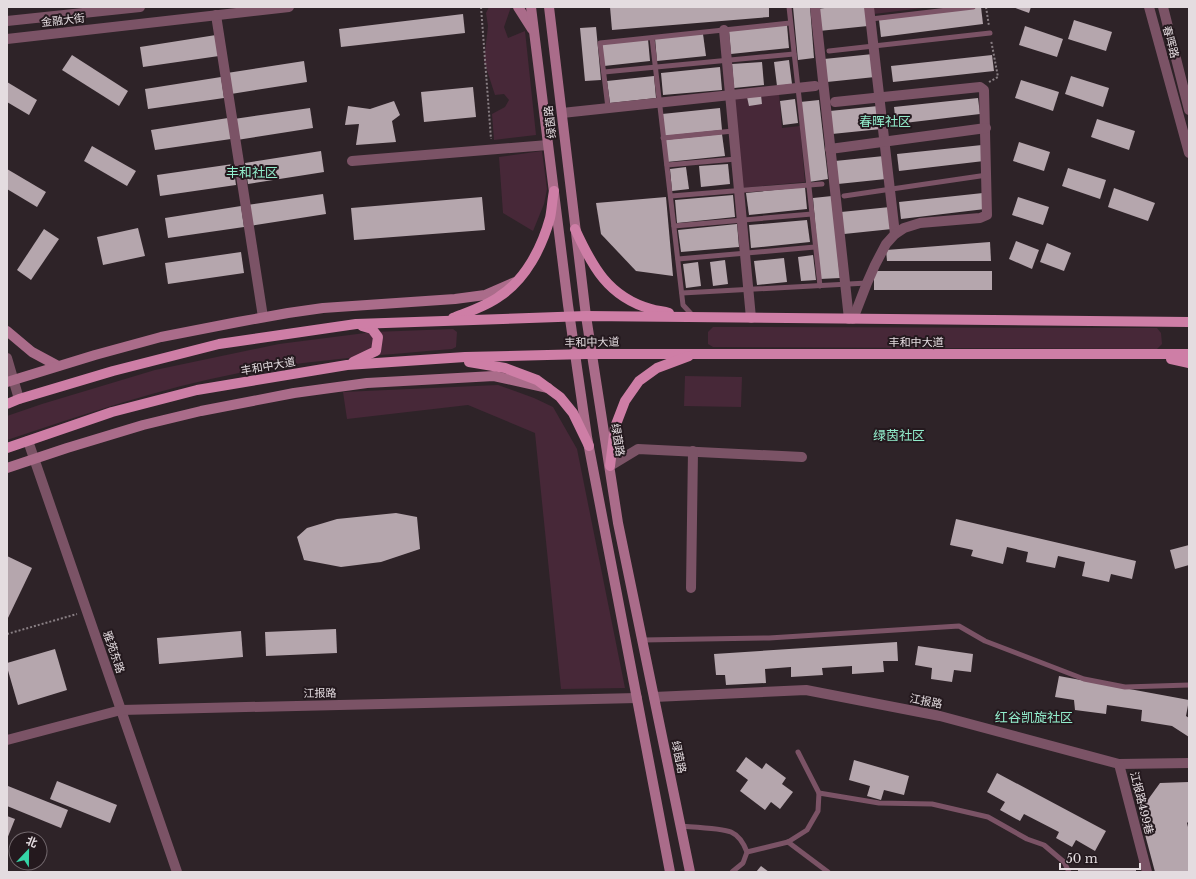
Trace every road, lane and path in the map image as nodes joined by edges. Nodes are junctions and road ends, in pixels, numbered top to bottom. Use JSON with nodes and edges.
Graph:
{"nodes":[{"id":1,"x":140,"y":7,"type":"edge"},
{"id":2,"x":289,"y":7,"type":"edge"},
{"id":3,"x":481,"y":7,"type":"edge"},
{"id":4,"x":518,"y":7,"type":"edge"},
{"id":5,"x":531,"y":7,"type":"edge"},
{"id":6,"x":549,"y":7,"type":"edge"},
{"id":7,"x":789,"y":7,"type":"edge"},
{"id":8,"x":815,"y":7,"type":"edge"},
{"id":9,"x":869,"y":7,"type":"edge"},
{"id":10,"x":972,"y":7,"type":"edge"},
{"id":11,"x":986,"y":7,"type":"edge"},
{"id":12,"x":1149,"y":7,"type":"edge"},
{"id":13,"x":1162,"y":7,"type":"edge"},
{"id":14,"x":216,"y":15,"type":"junction"},
{"id":15,"x":871,"y":19,"type":"junction"},
{"id":16,"x":7,"y":21,"type":"edge"},
{"id":17,"x":790,"y":23,"type":"junction"},
{"id":18,"x":724,"y":30,"type":"junction"},
{"id":19,"x":534,"y":32,"type":"junction"},
{"id":20,"x":990,"y":33,"type":"junction"},
{"id":21,"x":652,"y":38,"type":"junction"},
{"id":22,"x":7,"y":39,"type":"edge"},
{"id":23,"x":874,"y":46,"type":"junction"},
{"id":24,"x":829,"y":51,"type":"dead end"},
{"id":25,"x":794,"y":54,"type":"junction"},
{"id":26,"x":726,"y":60,"type":"junction"},
{"id":27,"x":655,"y":67,"type":"junction"},
{"id":28,"x":604,"y":72,"type":"junction"},
{"id":29,"x":815,"y":86,"type":"dead end"},
{"id":30,"x":980,"y":87,"type":"junction"},
{"id":31,"x":798,"y":88,"type":"junction"},
{"id":32,"x":730,"y":95,"type":"junction"},
{"id":33,"x":879,"y":98,"type":"junction"},
{"id":34,"x":835,"y":102,"type":"dead end"},
{"id":35,"x":659,"y":103,"type":"junction"},
{"id":36,"x":608,"y":108,"type":"junction"},
{"id":37,"x":1189,"y":110,"type":"edge"},
{"id":38,"x":562,"y":113,"type":"junction"},
{"id":39,"x":986,"y":128,"type":"junction"},
{"id":40,"x":733,"y":131,"type":"junction"},
{"id":41,"x":663,"y":138,"type":"junction"},
{"id":42,"x":885,"y":141,"type":"junction"},
{"id":43,"x":548,"y":145,"type":"junction"},
{"id":44,"x":492,"y":149,"type":"junction"},
{"id":45,"x":830,"y":149,"type":"junction"},
{"id":46,"x":1189,"y":153,"type":"edge"},
{"id":47,"x":736,"y":159,"type":"junction"},
{"id":48,"x":352,"y":161,"type":"dead end"},
{"id":49,"x":667,"y":165,"type":"junction"},
{"id":50,"x":987,"y":175,"type":"junction"},
{"id":51,"x":822,"y":184,"type":"dead end"},
{"id":52,"x":808,"y":185,"type":"junction"},
{"id":53,"x":890,"y":189,"type":"junction"},
{"id":54,"x":739,"y":190,"type":"junction"},
{"id":55,"x":554,"y":191,"type":"junction"},
{"id":56,"x":670,"y":196,"type":"junction"},
{"id":57,"x":844,"y":196,"type":"dead end"},
{"id":58,"x":812,"y":214,"type":"junction"},
{"id":59,"x":742,"y":220,"type":"junction"},
{"id":60,"x":674,"y":226,"type":"junction"},
{"id":61,"x":575,"y":229,"type":"junction"},
{"id":62,"x":895,"y":234,"type":"junction"},
{"id":63,"x":815,"y":246,"type":"junction"},
{"id":64,"x":745,"y":253,"type":"junction"},
{"id":65,"x":678,"y":259,"type":"junction"},
{"id":66,"x":518,"y":281,"type":"junction"},
{"id":67,"x":867,"y":283,"type":"junction"},
{"id":68,"x":845,"y":285,"type":"junction"},
{"id":69,"x":820,"y":286,"type":"junction"},
{"id":70,"x":748,"y":290,"type":"junction"},
{"id":71,"x":682,"y":293,"type":"junction"},
{"id":72,"x":1189,"y":314,"type":"edge"},
{"id":73,"x":586,"y":316,"type":"junction"},
{"id":74,"x":263,"y":317,"type":"junction"},
{"id":75,"x":569,"y":317,"type":"junction"},
{"id":76,"x":695,"y":317,"type":"junction"},
{"id":77,"x":751,"y":318,"type":"junction"},
{"id":78,"x":851,"y":319,"type":"junction"},
{"id":79,"x":448,"y":321,"type":"junction"},
{"id":80,"x":1177,"y":322,"type":"junction"},
{"id":81,"x":1189,"y":322,"type":"edge"},
{"id":82,"x":356,"y":324,"type":"junction"},
{"id":83,"x":7,"y":331,"type":"edge"},
{"id":84,"x":575,"y":354,"type":"junction"},
{"id":85,"x":592,"y":354,"type":"junction"},
{"id":86,"x":696,"y":354,"type":"junction"},
{"id":87,"x":1152,"y":354,"type":"junction"},
{"id":88,"x":1189,"y":354,"type":"edge"},
{"id":89,"x":7,"y":358,"type":"edge"},
{"id":90,"x":449,"y":358,"type":"junction"},
{"id":91,"x":1189,"y":362,"type":"edge"},
{"id":92,"x":347,"y":365,"type":"junction"},
{"id":93,"x":58,"y":366,"type":"junction"},
{"id":94,"x":10,"y":381,"type":"edge"},
{"id":95,"x":548,"y":388,"type":"junction"},
{"id":96,"x":20,"y":400,"type":"junction"},
{"id":97,"x":7,"y":404,"type":"edge"},
{"id":98,"x":28,"y":441,"type":"junction"},
{"id":99,"x":588,"y":446,"type":"junction"},
{"id":100,"x":7,"y":448,"type":"edge"},
{"id":101,"x":693,"y":451,"type":"junction"},
{"id":102,"x":802,"y":456,"type":"dead end"},
{"id":103,"x":34,"y":459,"type":"junction"},
{"id":104,"x":610,"y":466,"type":"junction"},
{"id":105,"x":7,"y":468,"type":"edge"},
{"id":106,"x":691,"y":588,"type":"dead end"},
{"id":107,"x":87,"y":611,"type":"junction"},
{"id":108,"x":7,"y":634,"type":"edge"},
{"id":109,"x":642,"y":640,"type":"junction"},
{"id":110,"x":1189,"y":685,"type":"edge"},
{"id":111,"x":654,"y":697,"type":"junction"},
{"id":112,"x":637,"y":698,"type":"junction"},
{"id":113,"x":121,"y":710,"type":"junction"},
{"id":114,"x":7,"y":740,"type":"edge"},
{"id":115,"x":798,"y":752,"type":"dead end"},
{"id":116,"x":1189,"y":763,"type":"edge"},
{"id":117,"x":1119,"y":764,"type":"junction"},
{"id":118,"x":819,"y":793,"type":"junction"},
{"id":119,"x":680,"y":826,"type":"junction"},
{"id":120,"x":788,"y":842,"type":"junction"},
{"id":121,"x":747,"y":852,"type":"junction"},
{"id":122,"x":177,"y":872,"type":"edge"},
{"id":123,"x":670,"y":872,"type":"edge"},
{"id":124,"x":690,"y":872,"type":"edge"},
{"id":125,"x":732,"y":872,"type":"edge"},
{"id":126,"x":828,"y":872,"type":"edge"},
{"id":127,"x":1069,"y":872,"type":"edge"},
{"id":128,"x":1147,"y":872,"type":"edge"}],
"edges":[{"from":1,"to":16,"type":"street","name":"金融大街"},
{"from":2,"to":14,"type":"street","name":"金融大街"},
{"from":3,"to":44,"type":"path"},
{"from":4,"to":19,"type":"main road"},
{"from":5,"to":19,"type":"main road","name":"绿茵路"},
{"from":6,"to":38,"type":"main road","name":"绿茵路"},
{"from":7,"to":17,"type":"lane"},
{"from":8,"to":45,"type":"street"},
{"from":9,"to":15,"type":"street"},
{"from":10,"to":15,"type":"lane"},
{"from":11,"to":20,"type":"path"},
{"from":12,"to":46,"type":"street","name":"春晖路"},
{"from":13,"to":37,"type":"street","name":"春晖路"},
{"from":14,"to":22,"type":"street","name":"金融大街"},
{"from":14,"to":74,"type":"street"},
{"from":15,"to":23,"type":"street"},
{"from":17,"to":18,"type":"lane"},
{"from":17,"to":25,"type":"lane"},
{"from":18,"to":21,"type":"lane"},
{"from":18,"to":26,"type":"street"},
{"from":19,"to":43,"type":"main road","name":"绿茵路"},
{"from":20,"to":23,"type":"lane"},
{"from":20,"to":30,"type":"path"},
{"from":21,"to":27,"type":"lane"},
{"from":21,"to":28,"type":"lane"},
{"from":23,"to":24,"type":"lane"},
{"from":23,"to":33,"type":"street"},
{"from":25,"to":26,"type":"lane"},
{"from":25,"to":31,"type":"lane"},
{"from":26,"to":27,"type":"lane"},
{"from":26,"to":32,"type":"street"},
{"from":27,"to":28,"type":"lane"},
{"from":27,"to":35,"type":"lane"},
{"from":28,"to":36,"type":"lane"},
{"from":29,"to":31,"type":"street"},
{"from":30,"to":33,"type":"street"},
{"from":30,"to":39,"type":"street"},
{"from":31,"to":32,"type":"street"},
{"from":31,"to":52,"type":"lane"},
{"from":32,"to":35,"type":"street"},
{"from":32,"to":40,"type":"street"},
{"from":33,"to":34,"type":"street"},
{"from":33,"to":42,"type":"street"},
{"from":35,"to":36,"type":"street"},
{"from":35,"to":41,"type":"lane"},
{"from":36,"to":38,"type":"street"},
{"from":38,"to":61,"type":"main road","name":"绿茵路"},
{"from":39,"to":42,"type":"street"},
{"from":39,"to":50,"type":"street"},
{"from":40,"to":41,"type":"lane"},
{"from":40,"to":47,"type":"street"},
{"from":41,"to":49,"type":"lane"},
{"from":42,"to":45,"type":"street"},
{"from":42,"to":53,"type":"street"},
{"from":43,"to":44,"type":"street"},
{"from":43,"to":55,"type":"main road","name":"绿茵路"},
{"from":44,"to":48,"type":"street"},
{"from":45,"to":68,"type":"street"},
{"from":47,"to":49,"type":"lane"},
{"from":47,"to":54,"type":"street"},
{"from":49,"to":56,"type":"lane"},
{"from":50,"to":53,"type":"lane"},
{"from":50,"to":62,"type":"street"},
{"from":51,"to":52,"type":"lane"},
{"from":52,"to":54,"type":"lane"},
{"from":52,"to":58,"type":"lane"},
{"from":53,"to":57,"type":"lane"},
{"from":53,"to":62,"type":"street"},
{"from":54,"to":56,"type":"lane"},
{"from":54,"to":59,"type":"street"},
{"from":55,"to":66,"type":"main road"},
{"from":55,"to":75,"type":"main road","name":"绿茵路"},
{"from":56,"to":60,"type":"lane"},
{"from":58,"to":59,"type":"lane"},
{"from":58,"to":63,"type":"lane"},
{"from":59,"to":60,"type":"lane"},
{"from":59,"to":64,"type":"street"},
{"from":60,"to":65,"type":"lane"},
{"from":61,"to":73,"type":"main road","name":"绿茵路"},
{"from":61,"to":76,"type":"main road"},
{"from":62,"to":67,"type":"street"},
{"from":63,"to":64,"type":"lane"},
{"from":63,"to":69,"type":"lane"},
{"from":64,"to":65,"type":"lane"},
{"from":64,"to":70,"type":"street"},
{"from":65,"to":71,"type":"lane"},
{"from":66,"to":74,"type":"main road"},
{"from":66,"to":79,"type":"main road"},
{"from":67,"to":68,"type":"lane"},
{"from":67,"to":78,"type":"street"},
{"from":68,"to":69,"type":"lane"},
{"from":68,"to":78,"type":"street"},
{"from":69,"to":70,"type":"lane"},
{"from":70,"to":71,"type":"lane"},
{"from":70,"to":77,"type":"street"},
{"from":71,"to":76,"type":"lane"},
{"from":72,"to":80,"type":"main road"},
{"from":73,"to":75,"type":"main road","name":"丰和中大道"},
{"from":73,"to":76,"type":"main road","name":"丰和中大道"},
{"from":73,"to":85,"type":"main road","name":"绿茵路"},
{"from":74,"to":93,"type":"main road"},
{"from":75,"to":79,"type":"main road","name":"丰和中大道"},
{"from":75,"to":84,"type":"main road","name":"绿茵路"},
{"from":76,"to":77,"type":"main road","name":"丰和中大道"},
{"from":77,"to":78,"type":"main road","name":"丰和中大道"},
{"from":78,"to":80,"type":"main road","name":"丰和中大道"},
{"from":79,"to":82,"type":"main road","name":"丰和中大道"},
{"from":80,"to":81,"type":"main road","name":"丰和中大道"},
{"from":82,"to":92,"type":"main road"},
{"from":82,"to":96,"type":"main road","name":"丰和中大道"},
{"from":83,"to":93,"type":"main road"},
{"from":84,"to":85,"type":"main road","name":"丰和中大道"},
{"from":84,"to":90,"type":"main road","name":"丰和中大道"},
{"from":84,"to":99,"type":"main road","name":"绿茵路"},
{"from":85,"to":86,"type":"main road","name":"丰和中大道"},
{"from":85,"to":104,"type":"main road","name":"绿茵路"},
{"from":86,"to":87,"type":"main road","name":"丰和中大道"},
{"from":86,"to":104,"type":"main road"},
{"from":87,"to":88,"type":"main road","name":"丰和中大道"},
{"from":87,"to":91,"type":"main road"},
{"from":89,"to":94,"type":"street"},
{"from":90,"to":92,"type":"main road","name":"丰和中大道"},
{"from":90,"to":95,"type":"main road"},
{"from":92,"to":98,"type":"main road","name":"丰和中大道"},
{"from":93,"to":94,"type":"main road"},
{"from":94,"to":96,"type":"street"},
{"from":95,"to":99,"type":"main road"},
{"from":95,"to":103,"type":"main road"},
{"from":96,"to":97,"type":"main road","name":"丰和中大道"},
{"from":98,"to":100,"type":"main road","name":"丰和中大道"},
{"from":98,"to":103,"type":"street","name":"雅苑东路"},
{"from":99,"to":112,"type":"main road","name":"绿茵路"},
{"from":101,"to":102,"type":"street"},
{"from":101,"to":104,"type":"street"},
{"from":101,"to":106,"type":"street"},
{"from":103,"to":105,"type":"main road"},
{"from":103,"to":107,"type":"street","name":"雅苑东路"},
{"from":104,"to":109,"type":"main road","name":"绿茵路"},
{"from":107,"to":108,"type":"path"},
{"from":107,"to":113,"type":"street","name":"雅苑东路"},
{"from":109,"to":110,"type":"lane"},
{"from":109,"to":111,"type":"main road","name":"绿茵路"},
{"from":111,"to":117,"type":"street","name":"江报路"},
{"from":111,"to":119,"type":"main road","name":"绿茵路"},
{"from":112,"to":113,"type":"street","name":"江报路"},
{"from":112,"to":123,"type":"main road","name":"绿茵路"},
{"from":113,"to":114,"type":"street","name":"江报路"},
{"from":113,"to":122,"type":"street","name":"雅苑东路"},
{"from":115,"to":118,"type":"lane"},
{"from":116,"to":117,"type":"street","name":"江报路"},
{"from":117,"to":128,"type":"street","name":"江报路499巷"},
{"from":118,"to":120,"type":"lane"},
{"from":118,"to":127,"type":"lane"},
{"from":119,"to":121,"type":"lane"},
{"from":119,"to":124,"type":"main road","name":"绿茵路"},
{"from":120,"to":121,"type":"lane"},
{"from":120,"to":126,"type":"lane"},
{"from":121,"to":125,"type":"lane"}]}
